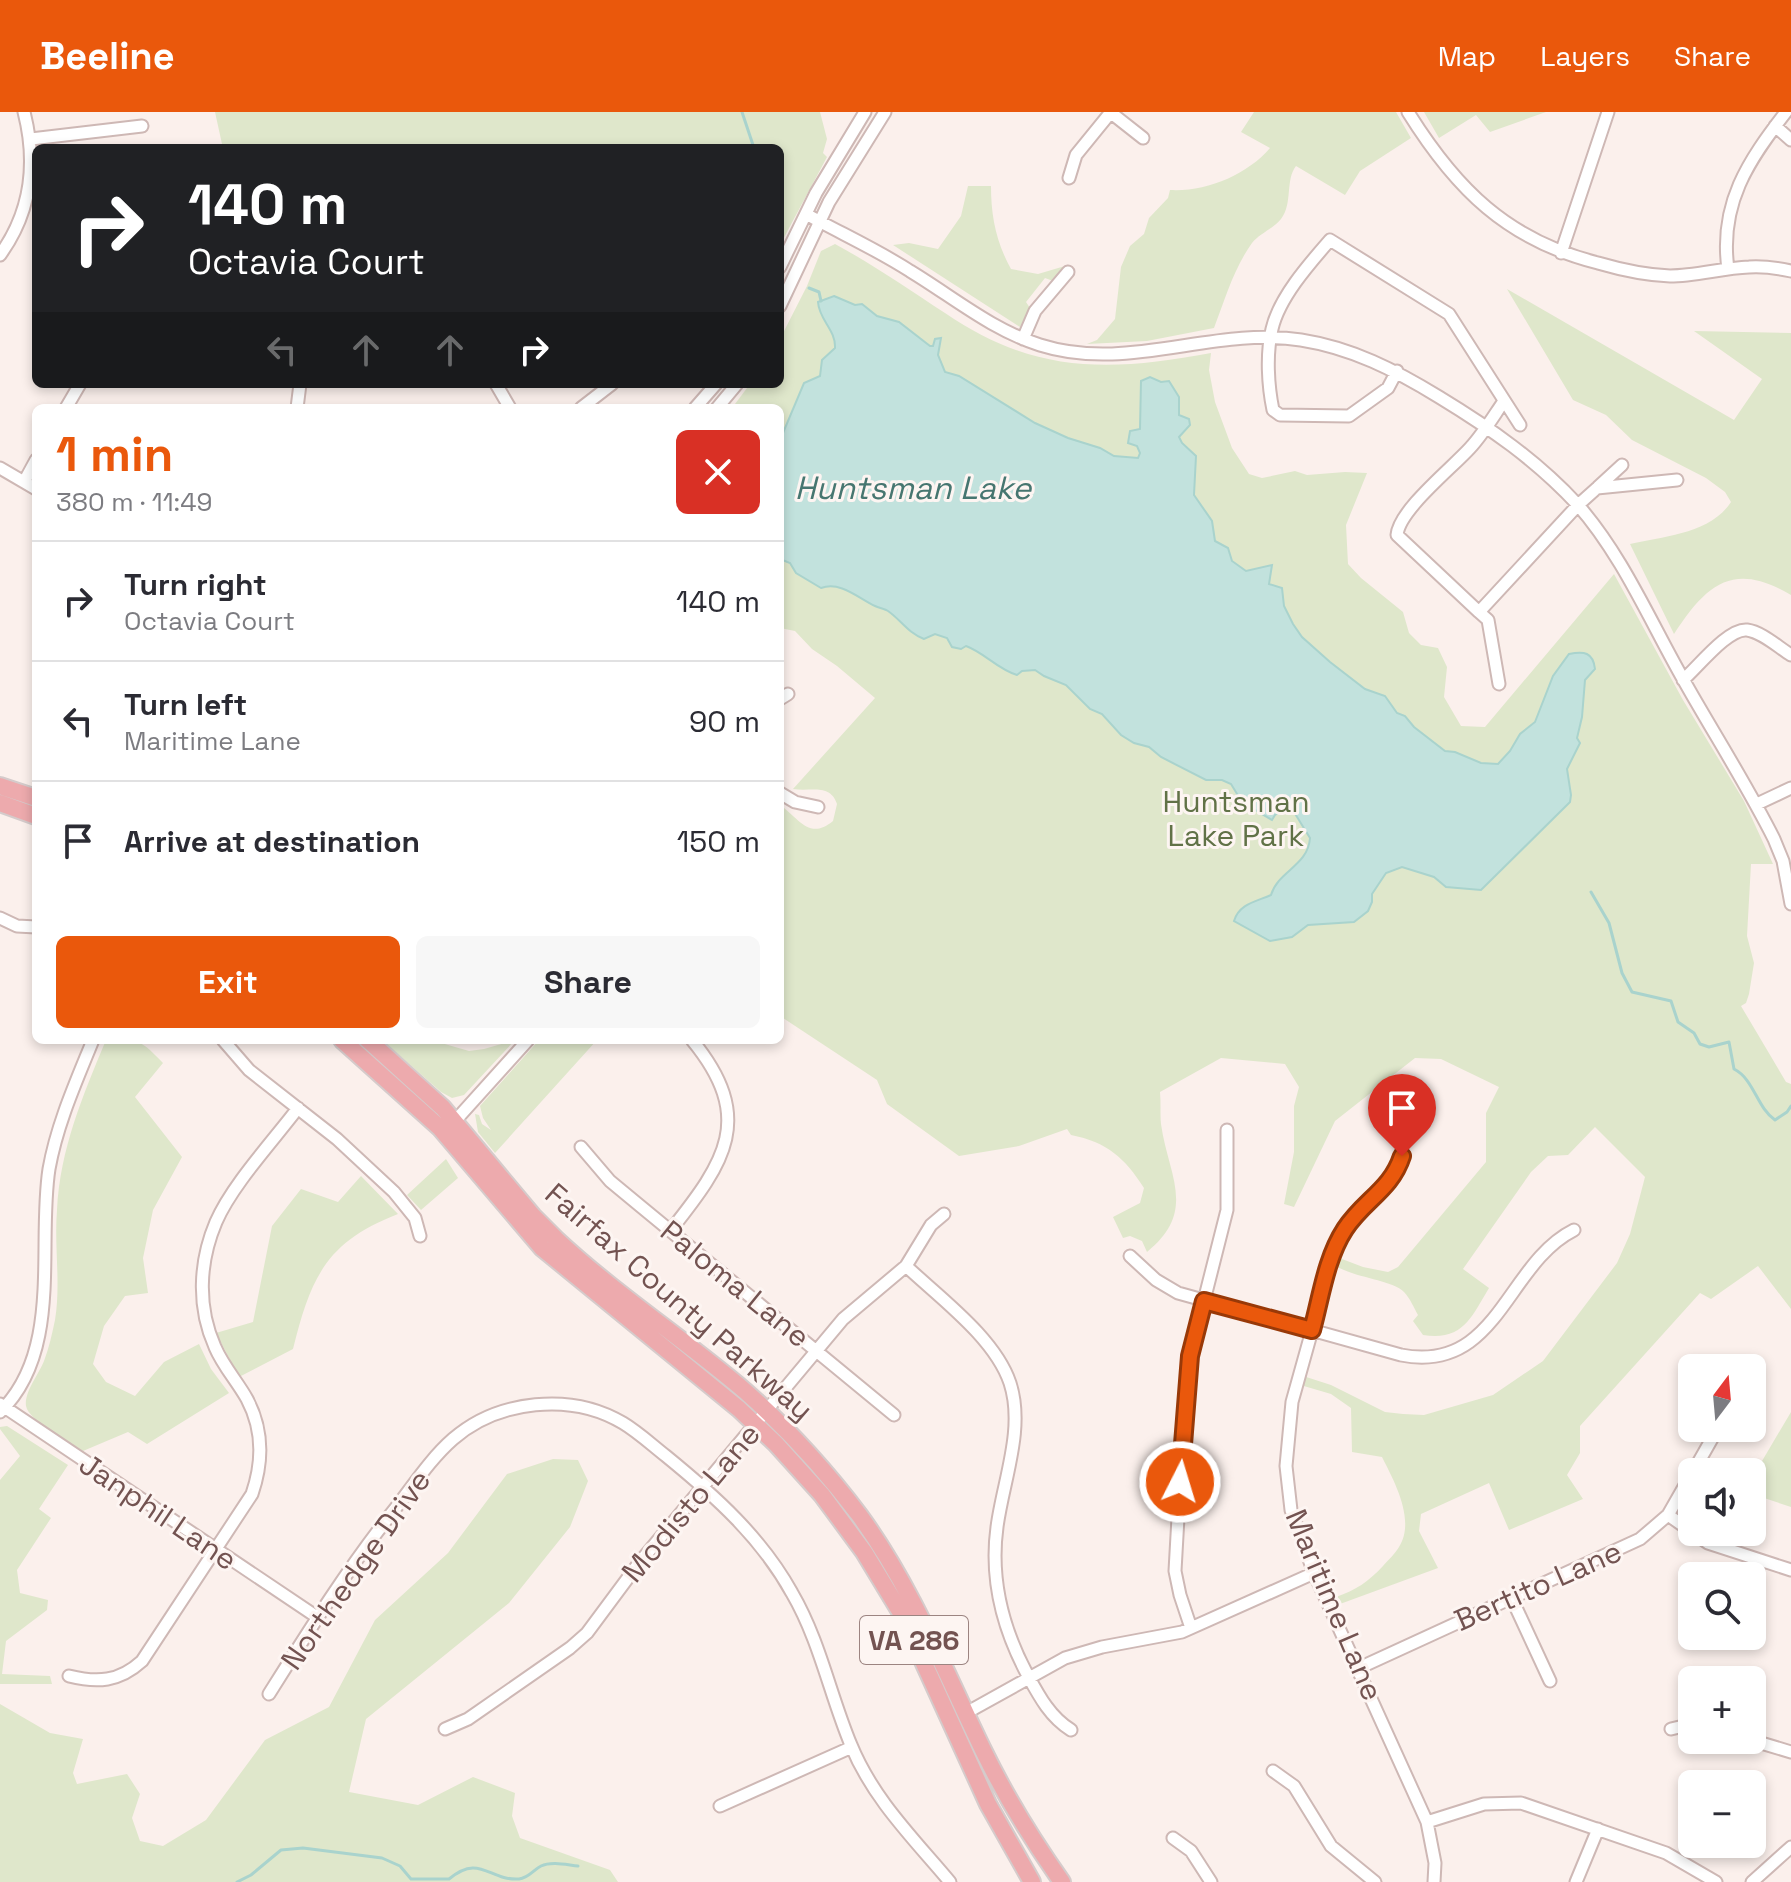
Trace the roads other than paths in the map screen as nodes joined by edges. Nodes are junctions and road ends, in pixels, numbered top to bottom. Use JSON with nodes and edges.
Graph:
{"nodes":[{"id":1,"x":24,"y":112,"type":"edge"},
{"id":2,"x":865,"y":112,"type":"edge"},
{"id":3,"x":885,"y":112,"type":"edge"},
{"id":4,"x":1110,"y":112,"type":"edge"},
{"id":5,"x":1408,"y":112,"type":"edge"},
{"id":6,"x":1608,"y":112,"type":"edge"},
{"id":7,"x":1786,"y":112,"type":"edge"},
{"id":8,"x":142,"y":126,"type":"dead end"},
{"id":9,"x":1775,"y":126,"type":"junction"},
{"id":10,"x":1143,"y":138,"type":"dead end"},
{"id":11,"x":31,"y":139,"type":"junction"},
{"id":12,"x":1791,"y":140,"type":"edge"},
{"id":13,"x":1069,"y":178,"type":"dead end"},
{"id":14,"x":806,"y":214,"type":"junction"},
{"id":15,"x":819,"y":221,"type":"junction"},
{"id":16,"x":1561,"y":253,"type":"junction"},
{"id":17,"x":0,"y":255,"type":"edge"},
{"id":18,"x":784,"y":259,"type":"edge"},
{"id":19,"x":1728,"y":269,"type":"junction"},
{"id":20,"x":1791,"y":271,"type":"edge"},
{"id":21,"x":1068,"y":272,"type":"dead end"},
{"id":22,"x":784,"y":297,"type":"edge"},
{"id":23,"x":1272,"y":336,"type":"junction"},
{"id":24,"x":1023,"y":339,"type":"junction"},
{"id":25,"x":1397,"y":371,"type":"junction"},
{"id":26,"x":607,"y":388,"type":"edge"},
{"id":27,"x":712,"y":388,"type":"edge"},
{"id":28,"x":734,"y":388,"type":"edge"},
{"id":29,"x":1504,"y":401,"type":"junction"},
{"id":30,"x":586,"y":404,"type":"edge"},
{"id":31,"x":698,"y":404,"type":"edge"},
{"id":32,"x":720,"y":404,"type":"edge"},
{"id":33,"x":1520,"y":425,"type":"dead end"},
{"id":34,"x":1486,"y":426,"type":"junction"},
{"id":35,"x":1622,"y":465,"type":"dead end"},
{"id":36,"x":32,"y":467,"type":"edge"},
{"id":37,"x":0,"y":468,"type":"edge"},
{"id":38,"x":1677,"y":480,"type":"dead end"},
{"id":39,"x":24,"y":482,"type":"junction"},
{"id":40,"x":32,"y":487,"type":"edge"},
{"id":41,"x":1597,"y":488,"type":"junction"},
{"id":42,"x":1578,"y":505,"type":"junction"},
{"id":43,"x":1479,"y":612,"type":"junction"},
{"id":44,"x":1791,"y":655,"type":"edge"},
{"id":45,"x":1683,"y":680,"type":"junction"},
{"id":46,"x":1499,"y":684,"type":"dead end"},
{"id":47,"x":0,"y":786,"type":"edge"},
{"id":48,"x":1791,"y":788,"type":"edge"},
{"id":49,"x":784,"y":795,"type":"edge"},
{"id":50,"x":32,"y":797,"type":"edge"},
{"id":51,"x":0,"y":803,"type":"edge"},
{"id":52,"x":1757,"y":804,"type":"junction"},
{"id":53,"x":818,"y":807,"type":"dead end"},
{"id":54,"x":32,"y":815,"type":"edge"},
{"id":55,"x":1791,"y":904,"type":"edge"},
{"id":56,"x":0,"y":918,"type":"edge"},
{"id":57,"x":32,"y":927,"type":"edge"},
{"id":58,"x":91,"y":1044,"type":"edge"},
{"id":59,"x":226,"y":1044,"type":"edge"},
{"id":60,"x":346,"y":1044,"type":"edge"},
{"id":61,"x":372,"y":1044,"type":"edge"},
{"id":62,"x":524,"y":1044,"type":"edge"},
{"id":63,"x":695,"y":1044,"type":"edge"},
{"id":64,"x":298,"y":1108,"type":"junction"},
{"id":65,"x":455,"y":1121,"type":"junction"},
{"id":66,"x":1227,"y":1130,"type":"dead end"},
{"id":67,"x":581,"y":1147,"type":"dead end"},
{"id":68,"x":1402,"y":1156,"type":"dead end"},
{"id":69,"x":944,"y":1214,"type":"dead end"},
{"id":70,"x":671,"y":1230,"type":"junction"},
{"id":71,"x":1574,"y":1230,"type":"dead end"},
{"id":72,"x":420,"y":1236,"type":"dead end"},
{"id":73,"x":1130,"y":1256,"type":"dead end"},
{"id":74,"x":906,"y":1266,"type":"junction"},
{"id":75,"x":1204,"y":1301,"type":"junction"},
{"id":76,"x":1312,"y":1330,"type":"junction"},
{"id":77,"x":816,"y":1351,"type":"junction"},
{"id":78,"x":2,"y":1408,"type":"edge"},
{"id":79,"x":894,"y":1415,"type":"dead end"},
{"id":80,"x":761,"y":1418,"type":"junction"},
{"id":81,"x":704,"y":1488,"type":"junction"},
{"id":82,"x":1678,"y":1497,"type":"edge"},
{"id":83,"x":1668,"y":1515,"type":"junction"},
{"id":84,"x":217,"y":1551,"type":"junction"},
{"id":85,"x":1791,"y":1570,"type":"edge"},
{"id":86,"x":1314,"y":1573,"type":"junction"},
{"id":87,"x":1512,"y":1599,"type":"junction"},
{"id":88,"x":317,"y":1617,"type":"junction"},
{"id":89,"x":1191,"y":1628,"type":"junction"},
{"id":90,"x":1359,"y":1668,"type":"junction"},
{"id":91,"x":69,"y":1676,"type":"dead end"},
{"id":92,"x":1029,"y":1678,"type":"junction"},
{"id":93,"x":1550,"y":1681,"type":"dead end"},
{"id":94,"x":269,"y":1694,"type":"dead end"},
{"id":95,"x":966,"y":1713,"type":"junction"},
{"id":96,"x":1678,"y":1727,"type":"edge"},
{"id":97,"x":445,"y":1729,"type":"dead end"},
{"id":98,"x":1671,"y":1729,"type":"dead end"},
{"id":99,"x":1071,"y":1730,"type":"dead end"},
{"id":100,"x":1766,"y":1744,"type":"edge"},
{"id":101,"x":852,"y":1747,"type":"junction"},
{"id":102,"x":1791,"y":1752,"type":"edge"},
{"id":103,"x":1273,"y":1771,"type":"dead end"},
{"id":104,"x":720,"y":1806,"type":"dead end"},
{"id":105,"x":1427,"y":1822,"type":"junction"},
{"id":106,"x":1598,"y":1829,"type":"junction"},
{"id":107,"x":1173,"y":1838,"type":"dead end"},
{"id":108,"x":1791,"y":1847,"type":"edge"},
{"id":109,"x":950,"y":1882,"type":"edge"},
{"id":110,"x":1032,"y":1882,"type":"edge"},
{"id":111,"x":1062,"y":1882,"type":"edge"},
{"id":112,"x":1211,"y":1882,"type":"edge"},
{"id":113,"x":1375,"y":1882,"type":"edge"},
{"id":114,"x":1434,"y":1882,"type":"edge"},
{"id":115,"x":1576,"y":1882,"type":"edge"},
{"id":116,"x":1716,"y":1882,"type":"edge"},
{"id":117,"x":1752,"y":1882,"type":"edge"}],
"edges":[{"from":1,"to":11,"type":"street"},
{"from":2,"to":14,"type":"street"},
{"from":3,"to":15,"type":"street"},
{"from":4,"to":10,"type":"street"},
{"from":4,"to":13,"type":"street"},
{"from":5,"to":16,"type":"street"},
{"from":6,"to":16,"type":"street"},
{"from":7,"to":9,"type":"street"},
{"from":8,"to":11,"type":"street"},
{"from":9,"to":12,"type":"street"},
{"from":9,"to":19,"type":"street"},
{"from":11,"to":17,"type":"street"},
{"from":14,"to":15,"type":"street"},
{"from":14,"to":18,"type":"street"},
{"from":15,"to":22,"type":"street"},
{"from":15,"to":24,"type":"street"},
{"from":16,"to":19,"type":"street"},
{"from":19,"to":20,"type":"street"},
{"from":21,"to":24,"type":"street"},
{"from":23,"to":24,"type":"street"},
{"from":23,"to":25,"type":"street"},
{"from":23,"to":25,"type":"street"},
{"from":23,"to":29,"type":"street"},
{"from":25,"to":34,"type":"street"},
{"from":26,"to":30,"type":"street"},
{"from":27,"to":31,"type":"street"},
{"from":28,"to":32,"type":"street"},
{"from":29,"to":33,"type":"street"},
{"from":29,"to":34,"type":"street"},
{"from":34,"to":42,"type":"street"},
{"from":34,"to":43,"type":"street"},
{"from":35,"to":41,"type":"street"},
{"from":36,"to":39,"type":"street"},
{"from":37,"to":39,"type":"street"},
{"from":38,"to":41,"type":"street"},
{"from":39,"to":40,"type":"street"},
{"from":41,"to":42,"type":"street"},
{"from":42,"to":43,"type":"street"},
{"from":42,"to":45,"type":"street"},
{"from":43,"to":46,"type":"street"},
{"from":44,"to":45,"type":"street"},
{"from":45,"to":52,"type":"street"},
{"from":47,"to":50,"type":"highway"},
{"from":48,"to":52,"type":"street"},
{"from":49,"to":53,"type":"street"},
{"from":51,"to":54,"type":"highway"},
{"from":52,"to":55,"type":"street"},
{"from":56,"to":57,"type":"street"},
{"from":58,"to":78,"type":"street"},
{"from":59,"to":64,"type":"street"},
{"from":60,"to":80,"type":"highway","name":"Fairfax County Parkway","number":"VA 286"},
{"from":61,"to":65,"type":"highway","name":"Fairfax County Parkway","number":"VA 286"},
{"from":62,"to":65,"type":"street"},
{"from":63,"to":70,"type":"street"},
{"from":64,"to":72,"type":"street"},
{"from":64,"to":84,"type":"street"},
{"from":65,"to":80,"type":"highway","name":"Fairfax County Parkway","number":"VA 286"},
{"from":66,"to":75,"type":"street"},
{"from":67,"to":70,"type":"street","name":"Paloma Lane"},
{"from":68,"to":76,"type":"street","name":"Maritime Lane"},
{"from":69,"to":74,"type":"street","name":"Modisto Lane"},
{"from":70,"to":77,"type":"street","name":"Paloma Lane"},
{"from":71,"to":76,"type":"street"},
{"from":73,"to":75,"type":"street"},
{"from":74,"to":77,"type":"street","name":"Modisto Lane"},
{"from":74,"to":92,"type":"street"},
{"from":75,"to":76,"type":"street"},
{"from":75,"to":89,"type":"street"},
{"from":76,"to":86,"type":"street","name":"Maritime Lane"},
{"from":77,"to":79,"type":"street","name":"Paloma Lane"},
{"from":77,"to":80,"type":"street","name":"Modisto Lane"},
{"from":78,"to":84,"type":"street","name":"Janphil Lane"},
{"from":80,"to":81,"type":"street","name":"Modisto Lane"},
{"from":80,"to":95,"type":"highway","name":"Fairfax County Parkway","number":"VA 286"},
{"from":80,"to":110,"type":"highway","name":"Fairfax County Parkway","number":"VA 286"},
{"from":81,"to":88,"type":"street","name":"Northedge Drive"},
{"from":81,"to":97,"type":"street","name":"Modisto Lane"},
{"from":81,"to":101,"type":"street","name":"Northedge Drive"},
{"from":82,"to":83,"type":"street","name":"Bertito Lane"},
{"from":83,"to":85,"type":"street"},
{"from":83,"to":87,"type":"street","name":"Bertito Lane"},
{"from":84,"to":88,"type":"street","name":"Janphil Lane"},
{"from":84,"to":91,"type":"street"},
{"from":86,"to":89,"type":"street"},
{"from":86,"to":90,"type":"street","name":"Maritime Lane"},
{"from":87,"to":90,"type":"street","name":"Bertito Lane"},
{"from":87,"to":93,"type":"street"},
{"from":88,"to":94,"type":"street","name":"Northedge Drive"},
{"from":89,"to":92,"type":"street"},
{"from":90,"to":105,"type":"street","name":"Maritime Lane"},
{"from":92,"to":95,"type":"street"},
{"from":92,"to":99,"type":"street"},
{"from":95,"to":111,"type":"highway","name":"Fairfax County Parkway","number":"VA 286"},
{"from":96,"to":98,"type":"street"},
{"from":100,"to":102,"type":"street"},
{"from":101,"to":104,"type":"street"},
{"from":101,"to":109,"type":"street","name":"Northedge Drive"},
{"from":103,"to":113,"type":"street"},
{"from":105,"to":106,"type":"street"},
{"from":105,"to":114,"type":"street","name":"Maritime Lane"},
{"from":106,"to":115,"type":"street"},
{"from":106,"to":116,"type":"street"},
{"from":107,"to":112,"type":"street"},
{"from":108,"to":117,"type":"street"}]}
